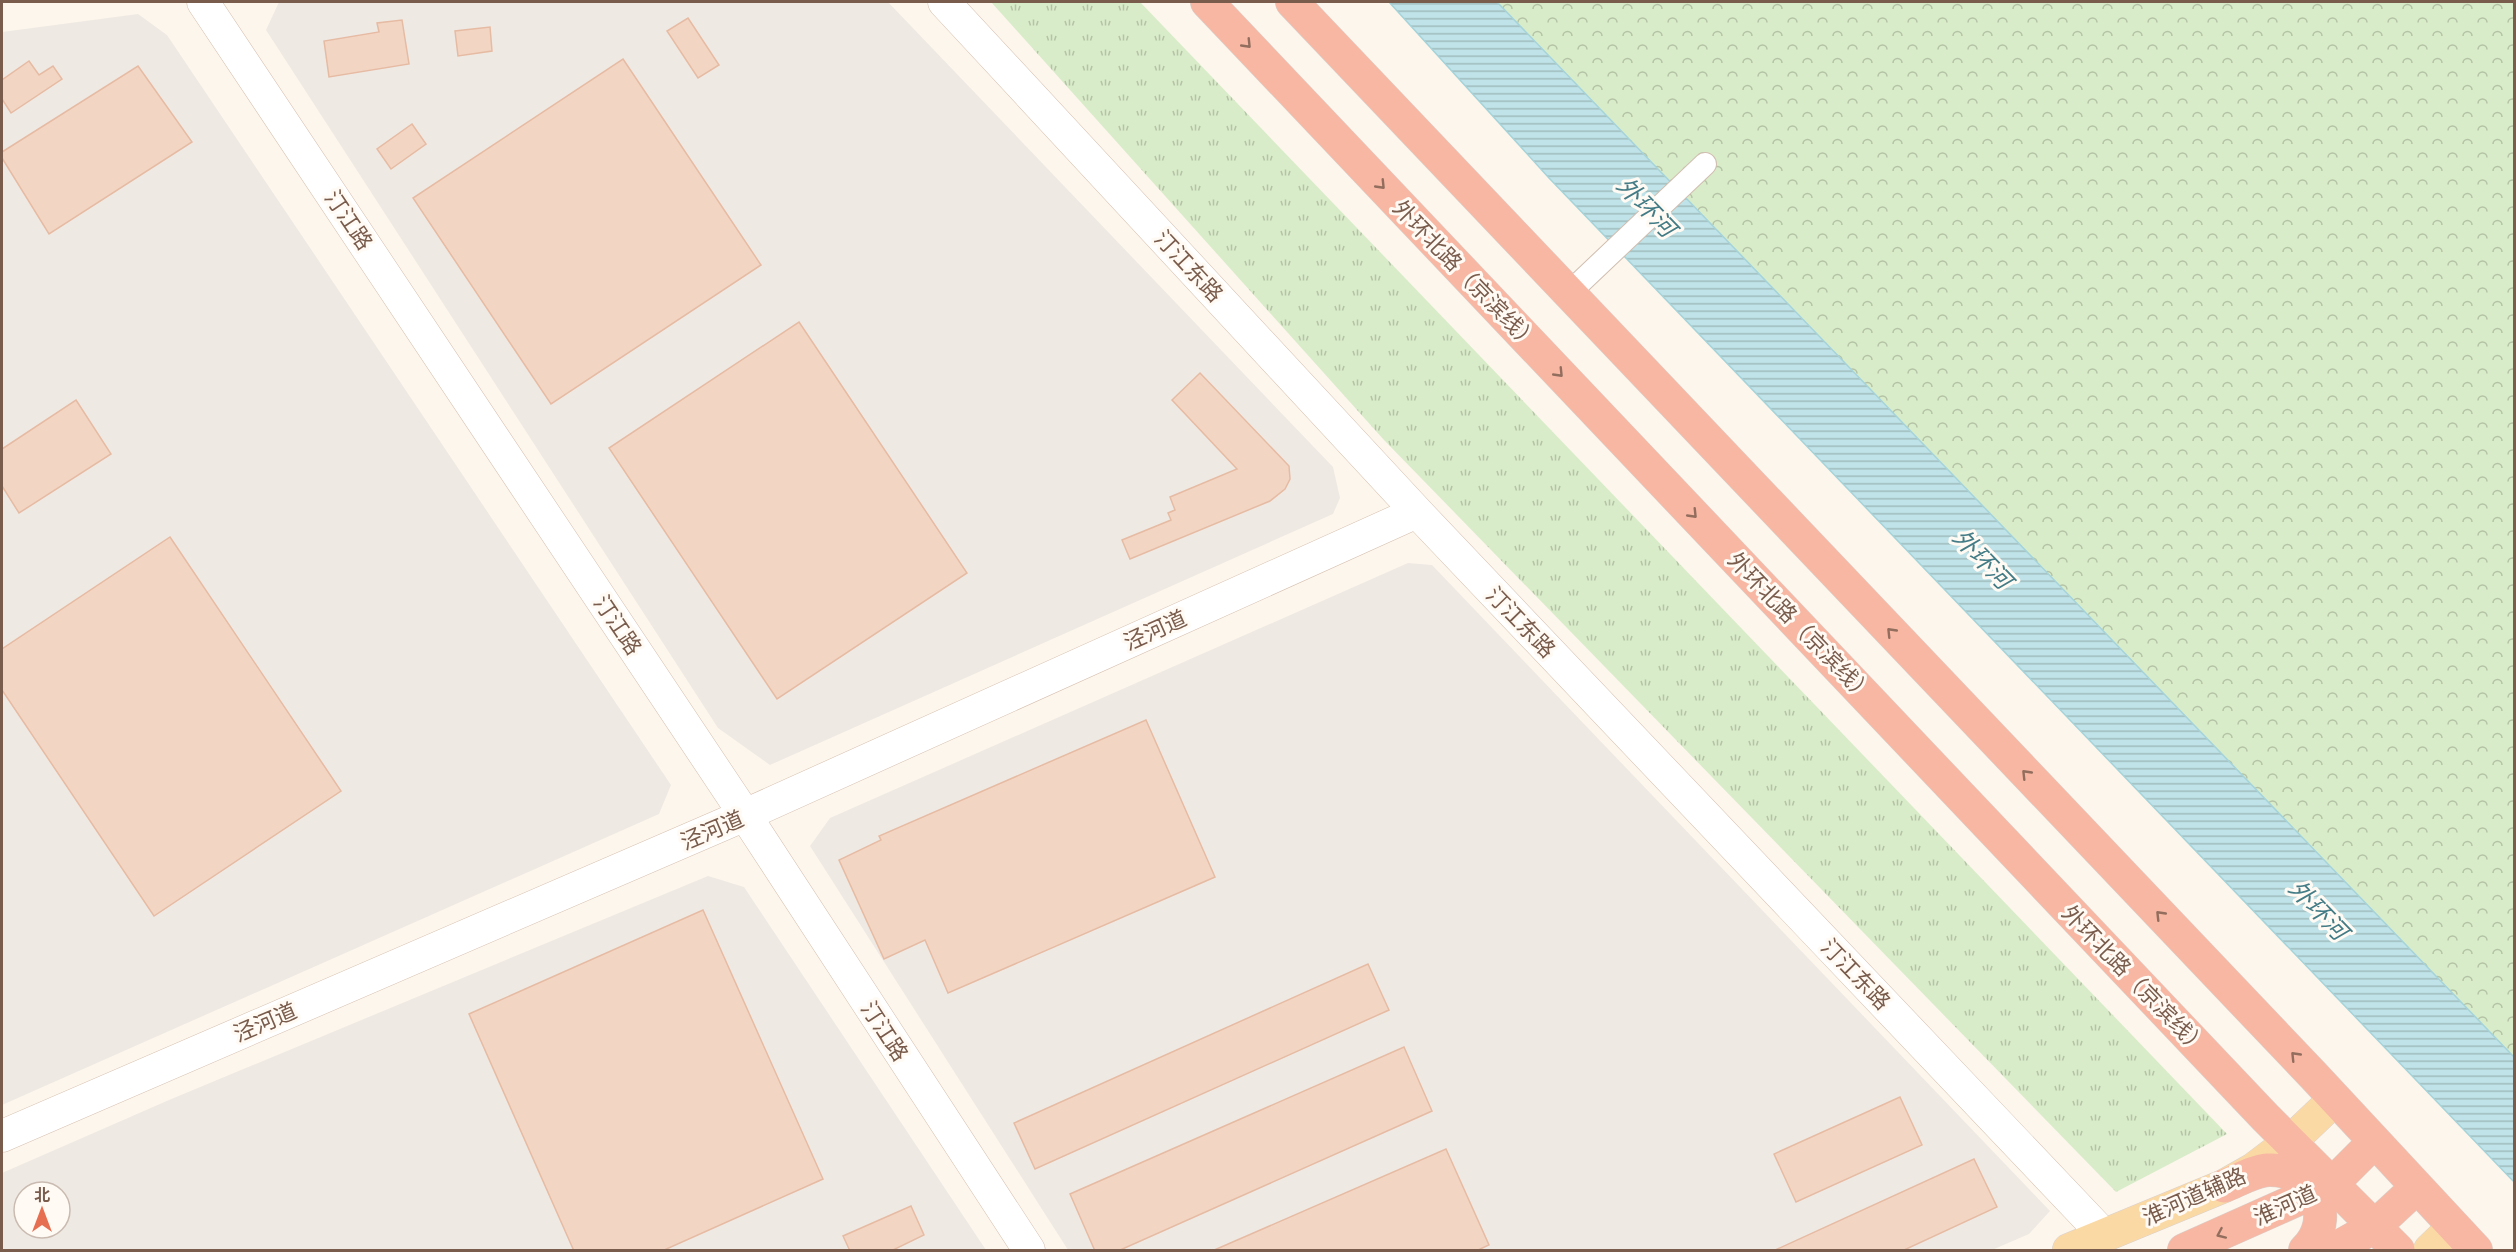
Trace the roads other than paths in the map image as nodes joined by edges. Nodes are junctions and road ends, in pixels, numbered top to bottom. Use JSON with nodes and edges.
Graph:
{"nodes":[{"id":1,"x":203,"y":2,"type":"edge"},
{"id":2,"x":944,"y":2,"type":"edge"},
{"id":3,"x":1206,"y":2,"type":"edge"},
{"id":4,"x":1292,"y":2,"type":"edge"},
{"id":5,"x":1705,"y":164,"type":"dead end"},
{"id":6,"x":1569,"y":293,"type":"junction"},
{"id":7,"x":1417,"y":512,"type":"junction"},
{"id":8,"x":745,"y":815,"type":"junction"},
{"id":9,"x":2334,"y":1100,"type":"junction"},
{"id":10,"x":2,"y":1137,"type":"edge"},
{"id":11,"x":2291,"y":1141,"type":"junction"},
{"id":12,"x":2374,"y":1142,"type":"junction"},
{"id":13,"x":2224,"y":1186,"type":"junction"},
{"id":14,"x":2416,"y":1188,"type":"junction"},
{"id":15,"x":2323,"y":1189,"type":"junction"},
{"id":16,"x":2374,"y":1227,"type":"junction"},
{"id":17,"x":2104,"y":1235,"type":"junction"},
{"id":18,"x":2465,"y":1239,"type":"edge"},
{"id":19,"x":1029,"y":1251,"type":"edge"},
{"id":20,"x":2069,"y":1251,"type":"edge"},
{"id":21,"x":2184,"y":1251,"type":"edge"},
{"id":22,"x":2305,"y":1251,"type":"edge"},
{"id":23,"x":2333,"y":1251,"type":"edge"},
{"id":24,"x":2397,"y":1251,"type":"edge"},
{"id":25,"x":2430,"y":1251,"type":"edge"}],
"edges":[{"from":1,"to":8,"type":"street","name":"汀江路"},
{"from":2,"to":7,"type":"street","name":"汀江东路"},
{"from":3,"to":11,"type":"highway","name":"外环北路（京滨线）","one_way":true},
{"from":4,"to":6,"type":"highway"},
{"from":5,"to":6,"type":"street"},
{"from":9,"to":6,"type":"highway","one_way":true},
{"from":7,"to":8,"type":"street","name":"泾河道"},
{"from":7,"to":17,"type":"street","name":"汀江东路"},
{"from":8,"to":10,"type":"street","name":"泾河道"},
{"from":8,"to":19,"type":"street","name":"汀江路"},
{"from":9,"to":11,"type":"main road","name":"淮河道辅路"},
{"from":9,"to":12,"type":"highway"},
{"from":11,"to":13,"type":"main road","name":"淮河道辅路"},
{"from":11,"to":15,"type":"highway","name":"外环北路（京滨线）"},
{"from":12,"to":14,"type":"highway"},
{"from":12,"to":15,"type":"highway","name":"淮河道"},
{"from":13,"to":15,"type":"highway"},
{"from":13,"to":17,"type":"main road","name":"淮河道辅路"},
{"from":14,"to":16,"type":"highway"},
{"from":14,"to":18,"type":"highway"},
{"from":15,"to":16,"type":"highway","name":"外环北路（京滨线）"},
{"from":15,"to":21,"type":"highway","name":"淮河道","one_way":true},
{"from":15,"to":22,"type":"highway"},
{"from":16,"to":23,"type":"highway"},
{"from":16,"to":24,"type":"highway","name":"外环北路（京滨线）"},
{"from":17,"to":20,"type":"main road","name":"淮河道辅路"},
{"from":18,"to":25,"type":"main road"}]}
